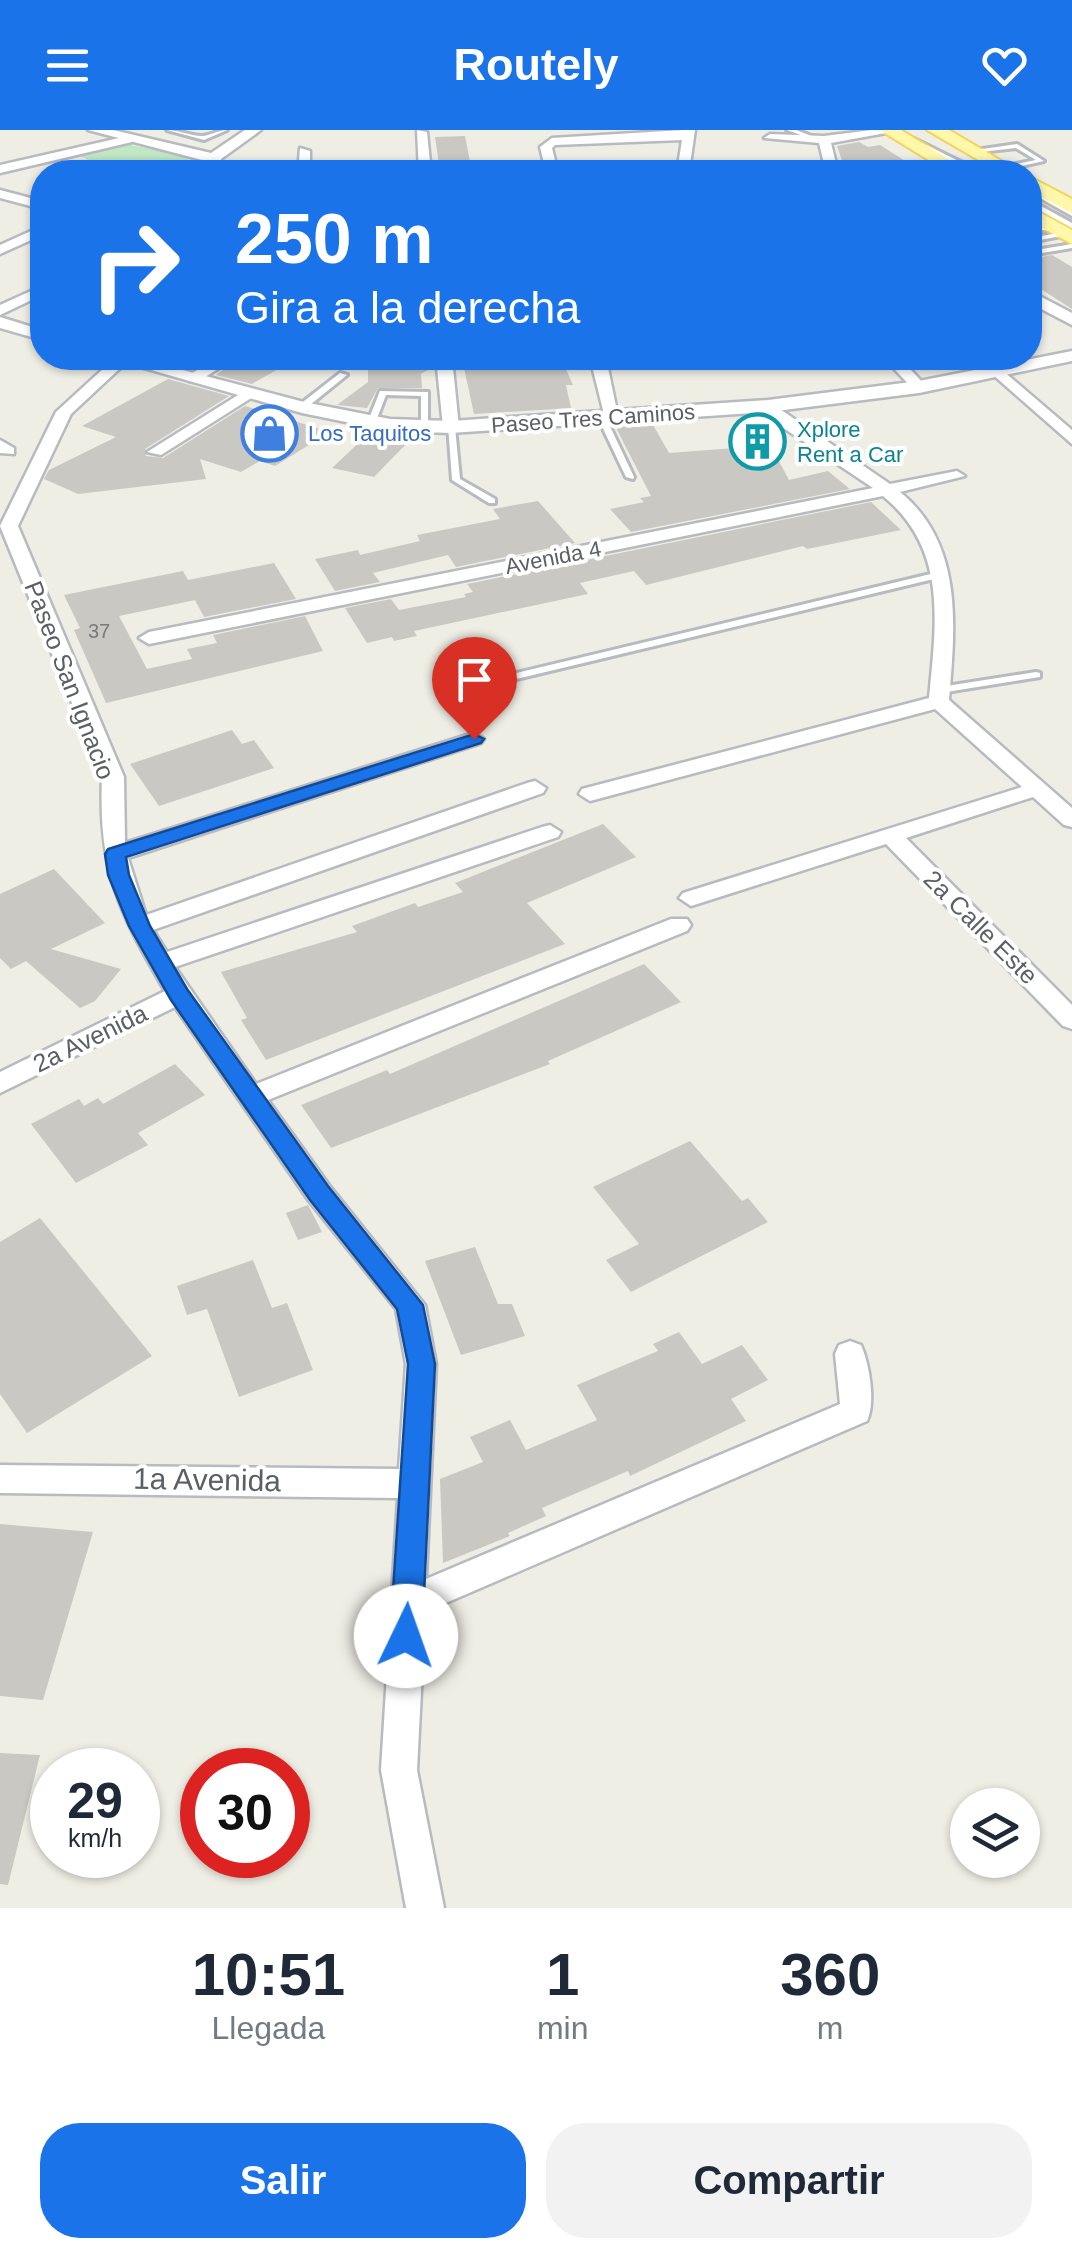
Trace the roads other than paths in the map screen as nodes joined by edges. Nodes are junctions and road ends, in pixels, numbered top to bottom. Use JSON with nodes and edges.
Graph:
{"nodes":[{"id":1,"x":95,"y":130,"type":"edge"},
{"id":2,"x":170,"y":130,"type":"edge"},
{"id":3,"x":224,"y":130,"type":"edge"},
{"id":4,"x":254,"y":130,"type":"edge"},
{"id":5,"x":790,"y":130,"type":"edge"},
{"id":6,"x":936,"y":130,"type":"edge"},
{"id":7,"x":890,"y":131,"type":"edge"},
{"id":8,"x":421,"y":132,"type":"edge"},
{"id":9,"x":689,"y":133,"type":"edge"},
{"id":10,"x":770,"y":138,"type":"dead end"},
{"id":11,"x":128,"y":140,"type":"junction"},
{"id":12,"x":824,"y":140,"type":"junction"},
{"id":13,"x":981,"y":149,"type":"junction"},
{"id":14,"x":304,"y":151,"type":"dead end"},
{"id":15,"x":40,"y":160,"type":"edge"},
{"id":16,"x":195,"y":160,"type":"edge"},
{"id":17,"x":222,"y":160,"type":"edge"},
{"id":18,"x":304,"y":160,"type":"edge"},
{"id":19,"x":424,"y":160,"type":"edge"},
{"id":20,"x":549,"y":160,"type":"edge"},
{"id":21,"x":684,"y":160,"type":"edge"},
{"id":22,"x":829,"y":160,"type":"edge"},
{"id":23,"x":938,"y":160,"type":"edge"},
{"id":24,"x":956,"y":160,"type":"edge"},
{"id":25,"x":991,"y":160,"type":"edge"},
{"id":26,"x":996,"y":160,"type":"edge"},
{"id":27,"x":1041,"y":160,"type":"edge"},
{"id":28,"x":30,"y":162,"type":"edge"},
{"id":29,"x":0,"y":169,"type":"edge"},
{"id":30,"x":1042,"y":193,"type":"edge"},
{"id":31,"x":0,"y":194,"type":"edge"},
{"id":32,"x":30,"y":202,"type":"edge"},
{"id":33,"x":1072,"y":210,"type":"edge"},
{"id":34,"x":1042,"y":212,"type":"edge"},
{"id":35,"x":1042,"y":220,"type":"edge"},
{"id":36,"x":1042,"y":230,"type":"edge"},
{"id":37,"x":1067,"y":234,"type":"edge"},
{"id":38,"x":30,"y":236,"type":"edge"},
{"id":39,"x":1042,"y":238,"type":"edge"},
{"id":40,"x":1042,"y":247,"type":"edge"},
{"id":41,"x":0,"y":250,"type":"edge"},
{"id":42,"x":30,"y":296,"type":"edge"},
{"id":43,"x":1042,"y":303,"type":"edge"},
{"id":44,"x":0,"y":311,"type":"edge"},
{"id":45,"x":1072,"y":320,"type":"edge"},
{"id":46,"x":0,"y":322,"type":"edge"},
{"id":47,"x":30,"y":331,"type":"edge"},
{"id":48,"x":1072,"y":356,"type":"edge"},
{"id":49,"x":1042,"y":362,"type":"edge"},
{"id":50,"x":108,"y":370,"type":"edge"},
{"id":51,"x":164,"y":370,"type":"edge"},
{"id":52,"x":207,"y":370,"type":"edge"},
{"id":53,"x":445,"y":370,"type":"edge"},
{"id":54,"x":600,"y":370,"type":"edge"},
{"id":55,"x":903,"y":370,"type":"edge"},
{"id":56,"x":996,"y":370,"type":"joint"},
{"id":57,"x":344,"y":376,"type":"dead end"},
{"id":58,"x":194,"y":378,"type":"junction"},
{"id":59,"x":919,"y":387,"type":"junction"},
{"id":60,"x":250,"y":393,"type":"junction"},
{"id":61,"x":768,"y":406,"type":"junction"},
{"id":62,"x":302,"y":407,"type":"junction"},
{"id":63,"x":608,"y":418,"type":"junction"},
{"id":64,"x":372,"y":422,"type":"junction"},
{"id":65,"x":425,"y":426,"type":"junction"},
{"id":66,"x":452,"y":427,"type":"junction"},
{"id":67,"x":1072,"y":438,"type":"edge"},
{"id":68,"x":155,"y":452,"type":"dead end"},
{"id":69,"x":957,"y":476,"type":"dead end"},
{"id":70,"x":630,"y":477,"type":"dead end"},
{"id":71,"x":886,"y":490,"type":"junction"},
{"id":72,"x":492,"y":501,"type":"dead end"},
{"id":73,"x":4,"y":528,"type":"edge"},
{"id":74,"x":939,"y":576,"type":"junction"},
{"id":75,"x":149,"y":638,"type":"dead end"},
{"id":76,"x":1036,"y":675,"type":"dead end"},
{"id":77,"x":504,"y":679,"type":"dead end"},
{"id":78,"x":940,"y":696,"type":"junction"},
{"id":79,"x":474,"y":739,"type":"dead end"},
{"id":80,"x":535,"y":788,"type":"dead end"},
{"id":81,"x":1037,"y":789,"type":"junction"},
{"id":82,"x":590,"y":794,"type":"dead end"},
{"id":83,"x":1072,"y":820,"type":"edge"},
{"id":84,"x":550,"y":832,"type":"dead end"},
{"id":85,"x":890,"y":835,"type":"junction"},
{"id":86,"x":116,"y":854,"type":"junction"},
{"id":87,"x":691,"y":898,"type":"dead end"},
{"id":88,"x":679,"y":925,"type":"dead end"},
{"id":89,"x":140,"y":926,"type":"junction"},
{"id":90,"x":161,"y":963,"type":"junction"},
{"id":91,"x":179,"y":994,"type":"junction"},
{"id":92,"x":1072,"y":1020,"type":"edge"},
{"id":93,"x":0,"y":1083,"type":"edge"},
{"id":94,"x":251,"y":1096,"type":"junction"},
{"id":95,"x":850,"y":1354,"type":"dead end"},
{"id":96,"x":0,"y":1479,"type":"edge"},
{"id":97,"x":414,"y":1484,"type":"junction"},
{"id":98,"x":408,"y":1602,"type":"junction"},
{"id":99,"x":426,"y":1908,"type":"edge"}],
"edges":[{"from":1,"to":11,"type":"street"},
{"from":2,"to":3,"type":"lane"},
{"from":4,"to":17,"type":"street"},
{"from":5,"to":12,"type":"lane"},
{"from":6,"to":13,"type":"main road"},
{"from":6,"to":25,"type":"lane"},
{"from":7,"to":12,"type":"street"},
{"from":7,"to":23,"type":"main road"},
{"from":7,"to":24,"type":"lane"},
{"from":8,"to":19,"type":"street"},
{"from":9,"to":20,"type":"street"},
{"from":9,"to":21,"type":"street"},
{"from":10,"to":12,"type":"street"},
{"from":11,"to":15,"type":"street"},
{"from":11,"to":16,"type":"street"},
{"from":12,"to":22,"type":"street"},
{"from":13,"to":26,"type":"main road"},
{"from":13,"to":27,"type":"lane"},
{"from":14,"to":18,"type":"street"},
{"from":28,"to":29,"type":"street"},
{"from":30,"to":33,"type":"main road"},
{"from":31,"to":32,"type":"street"},
{"from":34,"to":37,"type":"lane"},
{"from":35,"to":37,"type":"main road"},
{"from":36,"to":37,"type":"lane"},
{"from":37,"to":39,"type":"lane"},
{"from":37,"to":40,"type":"lane"},
{"from":38,"to":41,"type":"street"},
{"from":42,"to":44,"type":"street"},
{"from":43,"to":45,"type":"street"},
{"from":46,"to":47,"type":"street"},
{"from":48,"to":49,"type":"street","name":"Paseo Tres Caminos"},
{"from":50,"to":73,"type":"street","name":"Paseo San Ignacio"},
{"from":51,"to":58,"type":"street","name":"Paseo Tres Caminos"},
{"from":52,"to":58,"type":"street"},
{"from":53,"to":66,"type":"street"},
{"from":54,"to":63,"type":"street"},
{"from":55,"to":59,"type":"street"},
{"from":56,"to":59,"type":"street","name":"Paseo Tres Caminos"},
{"from":56,"to":67,"type":"street"},
{"from":57,"to":62,"type":"lane"},
{"from":58,"to":60,"type":"street","name":"Paseo Tres Caminos"},
{"from":59,"to":61,"type":"street","name":"Paseo Tres Caminos"},
{"from":60,"to":62,"type":"street","name":"Paseo Tres Caminos"},
{"from":60,"to":68,"type":"street"},
{"from":61,"to":63,"type":"street","name":"Paseo Tres Caminos"},
{"from":61,"to":71,"type":"street"},
{"from":62,"to":64,"type":"street","name":"Paseo Tres Caminos"},
{"from":63,"to":66,"type":"street","name":"Paseo Tres Caminos"},
{"from":63,"to":70,"type":"lane"},
{"from":64,"to":65,"type":"street","name":"Paseo Tres Caminos"},
{"from":64,"to":65,"type":"lane"},
{"from":65,"to":66,"type":"street","name":"Paseo Tres Caminos"},
{"from":66,"to":72,"type":"lane"},
{"from":69,"to":71,"type":"street","name":"Avenida 4"},
{"from":71,"to":74,"type":"street"},
{"from":71,"to":75,"type":"street","name":"Avenida 4"},
{"from":73,"to":86,"type":"street","name":"Paseo San Ignacio"},
{"from":74,"to":77,"type":"lane"},
{"from":74,"to":78,"type":"street"},
{"from":76,"to":78,"type":"lane"},
{"from":78,"to":81,"type":"street"},
{"from":78,"to":82,"type":"street"},
{"from":79,"to":86,"type":"street"},
{"from":80,"to":89,"type":"street"},
{"from":81,"to":83,"type":"street"},
{"from":81,"to":85,"type":"street"},
{"from":84,"to":90,"type":"street"},
{"from":85,"to":87,"type":"street"},
{"from":85,"to":92,"type":"street","name":"2a Calle Este"},
{"from":86,"to":89,"type":"street","name":"Paseo San Ignacio"},
{"from":88,"to":94,"type":"street"},
{"from":89,"to":90,"type":"street","name":"Paseo San Ignacio"},
{"from":90,"to":91,"type":"street","name":"Paseo San Ignacio"},
{"from":91,"to":93,"type":"street","name":"2a Avenida"},
{"from":91,"to":94,"type":"street","name":"Paseo San Ignacio"},
{"from":94,"to":97,"type":"street","name":"Paseo San Ignacio"},
{"from":95,"to":98,"type":"street"},
{"from":96,"to":97,"type":"street","name":"1a Avenida"},
{"from":97,"to":98,"type":"street","name":"Paseo San Ignacio"},
{"from":98,"to":99,"type":"street","name":"Paseo San Ignacio"}]}
